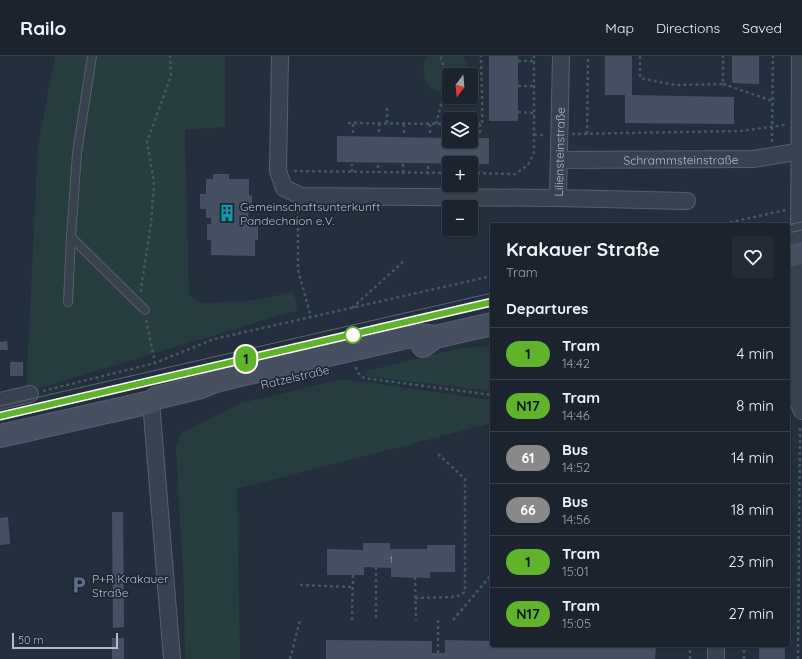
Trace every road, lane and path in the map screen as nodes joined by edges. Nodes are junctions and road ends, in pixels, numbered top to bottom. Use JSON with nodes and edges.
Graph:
{"nodes":[{"id":1,"x":92,"y":56,"type":"edge"},
{"id":2,"x":170,"y":56,"type":"edge"},
{"id":3,"x":280,"y":56,"type":"edge"},
{"id":4,"x":440,"y":56,"type":"edge"},
{"id":5,"x":481,"y":56,"type":"edge"},
{"id":6,"x":534,"y":56,"type":"edge"},
{"id":7,"x":561,"y":56,"type":"edge"},
{"id":8,"x":588,"y":56,"type":"edge"},
{"id":9,"x":640,"y":56,"type":"edge"},
{"id":10,"x":723,"y":56,"type":"edge"},
{"id":11,"x":773,"y":56,"type":"edge"},
{"id":12,"x":800,"y":56,"type":"edge"},
{"id":13,"x":518,"y":61,"type":"dead end"},
{"id":14,"x":534,"y":61,"type":"junction"},
{"id":15,"x":723,"y":84,"type":"junction"},
{"id":16,"x":518,"y":86,"type":"dead end"},
{"id":17,"x":534,"y":86,"type":"junction"},
{"id":18,"x":773,"y":101,"type":"junction"},
{"id":19,"x":388,"y":108,"type":"dead end"},
{"id":20,"x":518,"y":112,"type":"dead end"},
{"id":21,"x":534,"y":113,"type":"junction"},
{"id":22,"x":800,"y":122,"type":"junction"},
{"id":23,"x":348,"y":123,"type":"dead end"},
{"id":24,"x":353,"y":123,"type":"junction"},
{"id":25,"x":378,"y":123,"type":"junction"},
{"id":26,"x":387,"y":123,"type":"junction"},
{"id":27,"x":404,"y":123,"type":"junction"},
{"id":28,"x":430,"y":124,"type":"junction"},
{"id":29,"x":436,"y":124,"type":"junction"},
{"id":30,"x":442,"y":124,"type":"edge"},
{"id":31,"x":480,"y":124,"type":"joint"},
{"id":32,"x":772,"y":128,"type":"junction"},
{"id":33,"x":353,"y":132,"type":"dead end"},
{"id":34,"x":379,"y":133,"type":"dead end"},
{"id":35,"x":404,"y":133,"type":"dead end"},
{"id":36,"x":430,"y":133,"type":"dead end"},
{"id":37,"x":480,"y":133,"type":"dead end"},
{"id":38,"x":560,"y":134,"type":"junction"},
{"id":39,"x":587,"y":134,"type":"junction"},
{"id":40,"x":534,"y":135,"type":"junction"},
{"id":41,"x":801,"y":151,"type":"edge"},
{"id":42,"x":771,"y":156,"type":"junction"},
{"id":43,"x":559,"y":160,"type":"junction"},
{"id":44,"x":352,"y":164,"type":"dead end"},
{"id":45,"x":403,"y":164,"type":"dead end"},
{"id":46,"x":378,"y":165,"type":"dead end"},
{"id":47,"x":428,"y":166,"type":"dead end"},
{"id":48,"x":278,"y":171,"type":"junction"},
{"id":49,"x":352,"y":172,"type":"junction"},
{"id":50,"x":378,"y":172,"type":"junction"},
{"id":51,"x":403,"y":172,"type":"junction"},
{"id":52,"x":428,"y":173,"type":"junction"},
{"id":53,"x":442,"y":173,"type":"edge"},
{"id":54,"x":478,"y":173,"type":"edge"},
{"id":55,"x":558,"y":198,"type":"junction"},
{"id":56,"x":687,"y":201,"type":"dead end"},
{"id":57,"x":298,"y":205,"type":"dead end"},
{"id":58,"x":799,"y":206,"type":"junction"},
{"id":59,"x":727,"y":223,"type":"edge"},
{"id":60,"x":71,"y":237,"type":"junction"},
{"id":61,"x":796,"y":254,"type":"edge"},
{"id":62,"x":405,"y":260,"type":"dead end"},
{"id":63,"x":490,"y":276,"type":"edge"},
{"id":64,"x":68,"y":302,"type":"dead end"},
{"id":65,"x":351,"y":308,"type":"junction"},
{"id":66,"x":145,"y":310,"type":"junction"},
{"id":67,"x":311,"y":317,"type":"junction"},
{"id":68,"x":490,"y":324,"type":"edge"},
{"id":69,"x":435,"y":337,"type":"junction"},
{"id":70,"x":155,"y":363,"type":"junction"},
{"id":71,"x":355,"y":363,"type":"junction"},
{"id":72,"x":792,"y":374,"type":"edge"},
{"id":73,"x":30,"y":394,"type":"joint"},
{"id":74,"x":490,"y":395,"type":"edge"},
{"id":75,"x":0,"y":401,"type":"edge"},
{"id":76,"x":151,"y":402,"type":"junction"},
{"id":77,"x":801,"y":416,"type":"edge"},
{"id":78,"x":0,"y":436,"type":"edge"},
{"id":79,"x":801,"y":449,"type":"edge"},
{"id":80,"x":438,"y":454,"type":"dead end"},
{"id":81,"x":802,"y":552,"type":"edge"},
{"id":82,"x":799,"y":555,"type":"junction"},
{"id":83,"x":376,"y":567,"type":"dead end"},
{"id":84,"x":353,"y":575,"type":"dead end"},
{"id":85,"x":490,"y":576,"type":"edge"},
{"id":86,"x":415,"y":577,"type":"dead end"},
{"id":87,"x":300,"y":585,"type":"dead end"},
{"id":88,"x":352,"y":587,"type":"junction"},
{"id":89,"x":802,"y":588,"type":"edge"},
{"id":90,"x":799,"y":591,"type":"junction"},
{"id":91,"x":415,"y":598,"type":"junction"},
{"id":92,"x":802,"y":604,"type":"edge"},
{"id":93,"x":798,"y":606,"type":"junction"},
{"id":94,"x":300,"y":620,"type":"dead end"},
{"id":95,"x":352,"y":620,"type":"dead end"},
{"id":96,"x":376,"y":620,"type":"dead end"},
{"id":97,"x":416,"y":620,"type":"dead end"},
{"id":98,"x":438,"y":620,"type":"dead end"},
{"id":99,"x":453,"y":620,"type":"dead end"},
{"id":100,"x":690,"y":647,"type":"edge"},
{"id":101,"x":716,"y":647,"type":"edge"},
{"id":102,"x":744,"y":647,"type":"edge"},
{"id":103,"x":438,"y":653,"type":"dead end"},
{"id":104,"x":172,"y":659,"type":"edge"},
{"id":105,"x":290,"y":659,"type":"edge"},
{"id":106,"x":690,"y":659,"type":"edge"},
{"id":107,"x":716,"y":659,"type":"edge"},
{"id":108,"x":744,"y":659,"type":"edge"},
{"id":109,"x":798,"y":659,"type":"edge"}],
"edges":[{"from":1,"to":60,"type":"lane"},
{"from":2,"to":66,"type":"path"},
{"from":3,"to":48,"type":"street","name":"Liliensteinstraße"},
{"from":4,"to":29,"type":"path"},
{"from":5,"to":31,"type":"path"},
{"from":6,"to":14,"type":"path"},
{"from":7,"to":38,"type":"street","name":"Liliensteinstraße"},
{"from":8,"to":39,"type":"path"},
{"from":9,"to":15,"type":"path"},
{"from":10,"to":15,"type":"path"},
{"from":11,"to":18,"type":"path"},
{"from":12,"to":22,"type":"street"},
{"from":13,"to":14,"type":"path"},
{"from":14,"to":17,"type":"path"},
{"from":15,"to":18,"type":"path"},
{"from":16,"to":17,"type":"path"},
{"from":17,"to":21,"type":"path"},
{"from":18,"to":32,"type":"path"},
{"from":19,"to":26,"type":"path"},
{"from":20,"to":21,"type":"path"},
{"from":21,"to":40,"type":"path"},
{"from":22,"to":32,"type":"path"},
{"from":22,"to":41,"type":"street"},
{"from":23,"to":24,"type":"path"},
{"from":24,"to":25,"type":"path"},
{"from":24,"to":33,"type":"path"},
{"from":25,"to":26,"type":"path"},
{"from":25,"to":34,"type":"path"},
{"from":26,"to":27,"type":"path"},
{"from":27,"to":28,"type":"path"},
{"from":27,"to":35,"type":"path"},
{"from":28,"to":29,"type":"path"},
{"from":28,"to":36,"type":"path"},
{"from":29,"to":30,"type":"path"},
{"from":31,"to":37,"type":"path"},
{"from":32,"to":39,"type":"path"},
{"from":32,"to":42,"type":"path"},
{"from":38,"to":39,"type":"path"},
{"from":38,"to":40,"type":"path"},
{"from":38,"to":43,"type":"street","name":"Liliensteinstraße"},
{"from":40,"to":54,"type":"path"},
{"from":41,"to":42,"type":"street","name":"Schrammsteinstraße"},
{"from":41,"to":58,"type":"street"},
{"from":42,"to":43,"type":"street","name":"Schrammsteinstraße"},
{"from":43,"to":55,"type":"street","name":"Liliensteinstraße"},
{"from":44,"to":49,"type":"path"},
{"from":45,"to":51,"type":"path"},
{"from":46,"to":50,"type":"path"},
{"from":47,"to":52,"type":"path"},
{"from":48,"to":49,"type":"path"},
{"from":48,"to":55,"type":"street","name":"Liliensteinstraße"},
{"from":49,"to":50,"type":"path"},
{"from":50,"to":51,"type":"path"},
{"from":51,"to":52,"type":"path"},
{"from":52,"to":53,"type":"path"},
{"from":55,"to":56,"type":"street"},
{"from":57,"to":67,"type":"path"},
{"from":58,"to":59,"type":"path"},
{"from":58,"to":61,"type":"street"},
{"from":60,"to":64,"type":"lane"},
{"from":60,"to":66,"type":"lane"},
{"from":61,"to":72,"type":"street"},
{"from":62,"to":65,"type":"path"},
{"from":63,"to":65,"type":"path"},
{"from":65,"to":67,"type":"path"},
{"from":66,"to":70,"type":"path"},
{"from":67,"to":70,"type":"path"},
{"from":68,"to":69,"type":"main road","name":"Ratzelstraße"},
{"from":69,"to":71,"type":"main road","name":"Ratzelstraße"},
{"from":69,"to":76,"type":"main road","name":"Ratzelstraße"},
{"from":70,"to":73,"type":"path"},
{"from":71,"to":74,"type":"path"},
{"from":71,"to":76,"type":"main road","name":"Ratzelstraße"},
{"from":72,"to":77,"type":"street"},
{"from":73,"to":75,"type":"street"},
{"from":76,"to":78,"type":"main road","name":"Ratzelstraße"},
{"from":76,"to":104,"type":"street"},
{"from":77,"to":79,"type":"path"},
{"from":79,"to":82,"type":"path"},
{"from":80,"to":91,"type":"path"},
{"from":81,"to":82,"type":"path"},
{"from":82,"to":90,"type":"path"},
{"from":83,"to":96,"type":"path"},
{"from":84,"to":88,"type":"path"},
{"from":85,"to":99,"type":"path"},
{"from":86,"to":91,"type":"path"},
{"from":87,"to":88,"type":"path"},
{"from":88,"to":95,"type":"path"},
{"from":89,"to":90,"type":"path"},
{"from":90,"to":93,"type":"path"},
{"from":91,"to":97,"type":"path"},
{"from":92,"to":93,"type":"path"},
{"from":93,"to":109,"type":"path"},
{"from":94,"to":105,"type":"path"},
{"from":98,"to":103,"type":"path"},
{"from":100,"to":106,"type":"path"},
{"from":101,"to":107,"type":"street"},
{"from":102,"to":108,"type":"path"}]}
